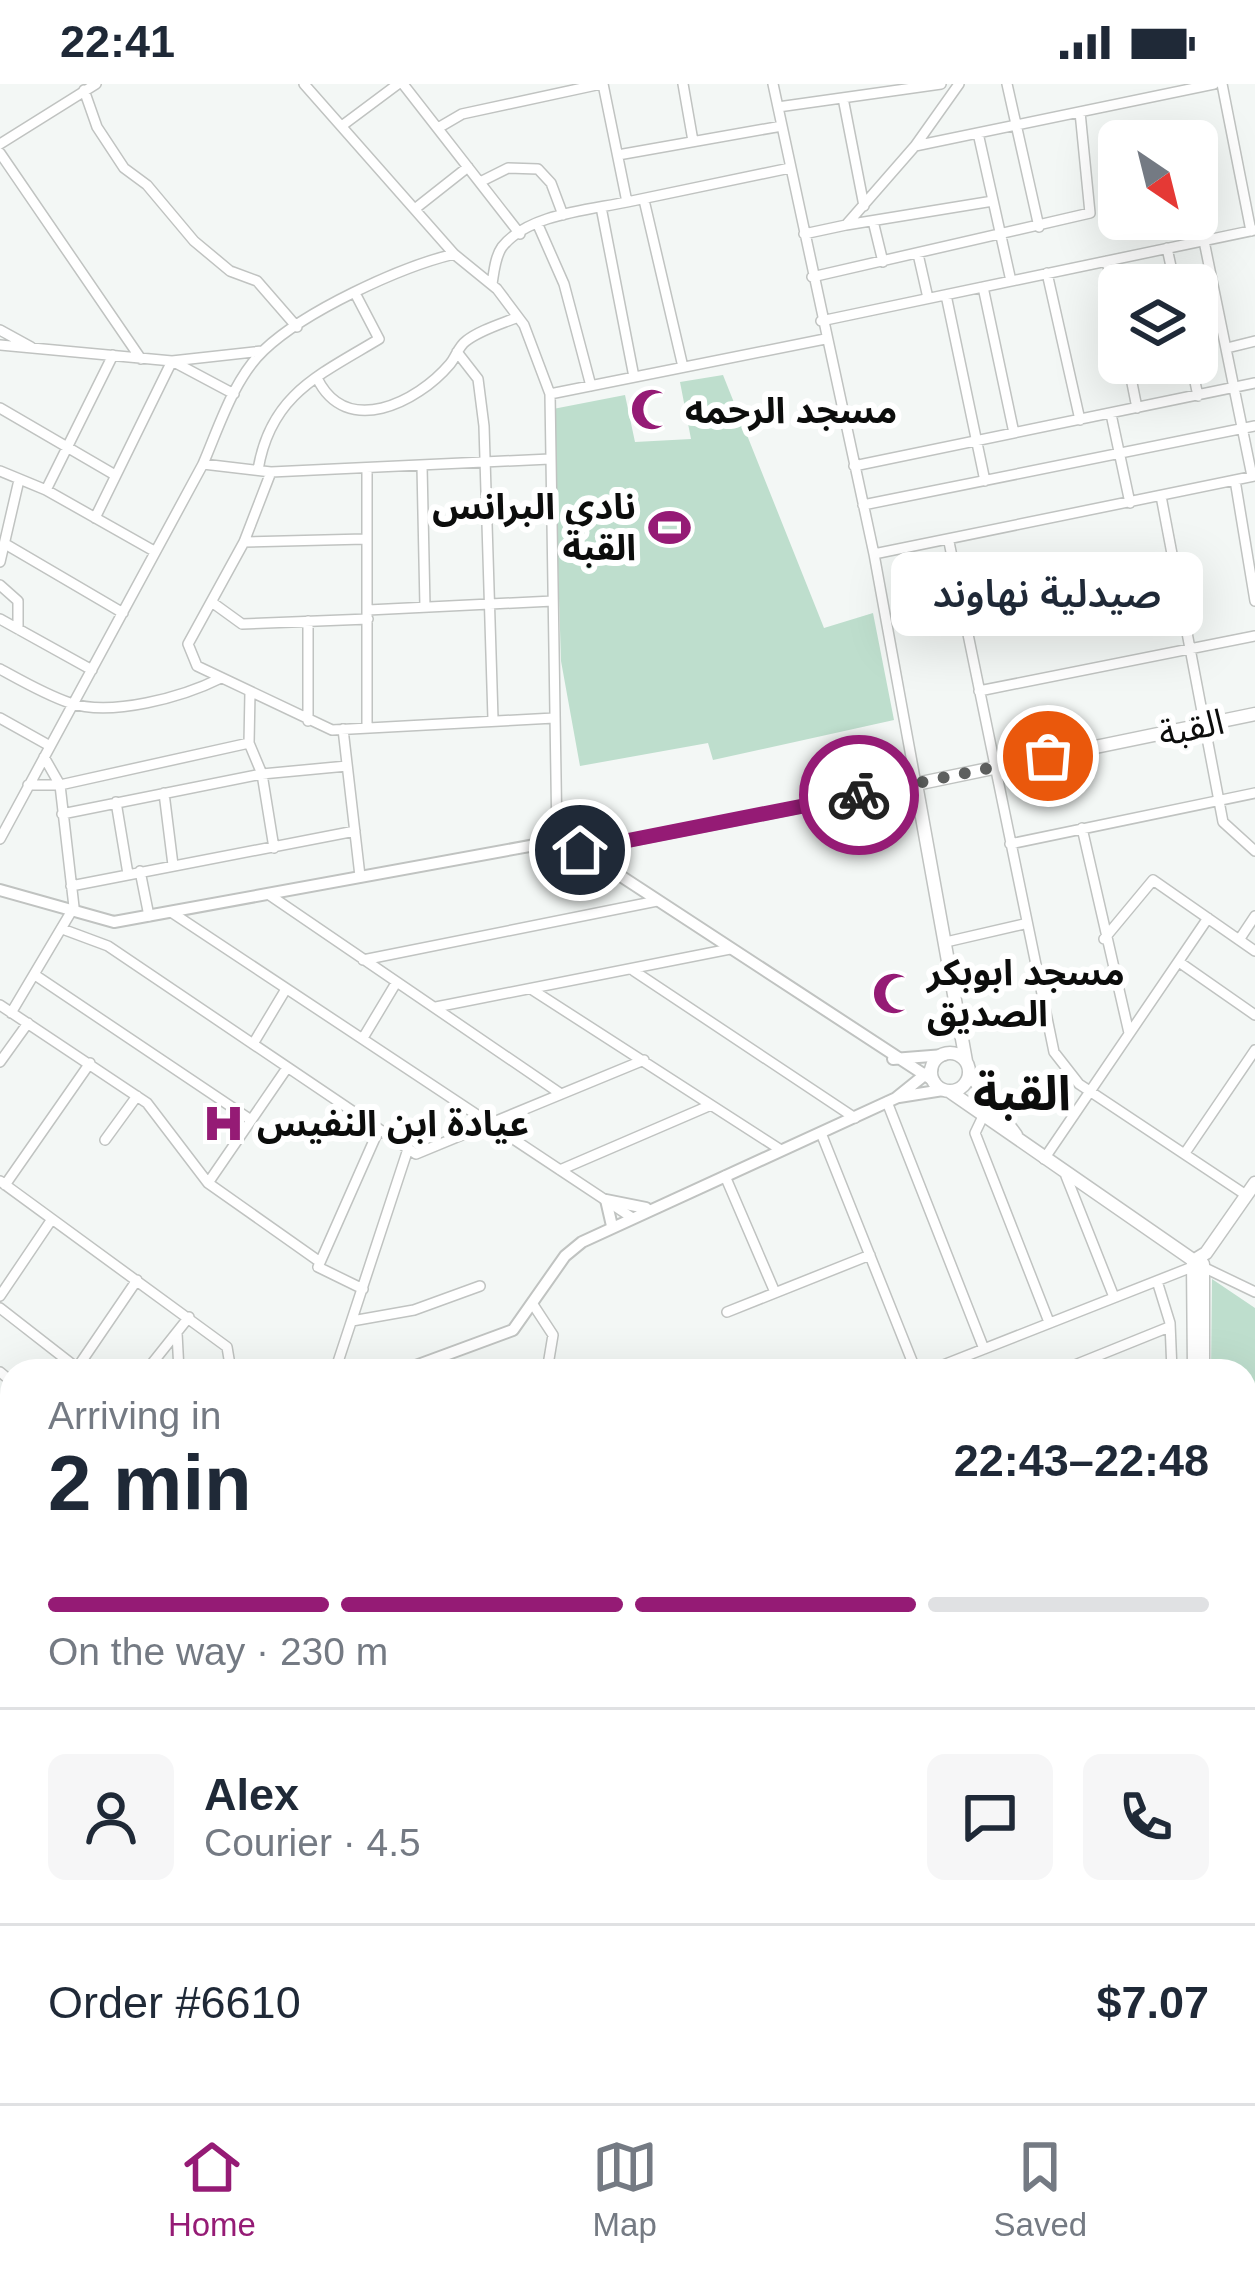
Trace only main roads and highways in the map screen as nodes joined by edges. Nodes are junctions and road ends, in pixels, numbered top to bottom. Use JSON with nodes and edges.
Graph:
{"nodes":[{"id":1,"x":1255,"y":714,"type":"edge"},
{"id":2,"x":968,"y":1067,"type":"junction"},
{"id":3,"x":936,"y":1082,"type":"junction"},
{"id":4,"x":1021,"y":1141,"type":"junction"},
{"id":5,"x":1251,"y":1189,"type":"edge"},
{"id":6,"x":1198,"y":1262,"type":"junction"},
{"id":7,"x":1198,"y":1359,"type":"edge"}],
"edges":[{"from":1,"to":2,"type":"main road","name":"القبة"},
{"from":2,"to":3,"type":"main road"},
{"from":2,"to":3,"type":"main road"},
{"from":2,"to":4,"type":"main road"},
{"from":3,"to":4,"type":"main road"},
{"from":4,"to":6,"type":"main road"},
{"from":5,"to":6,"type":"main road"},
{"from":6,"to":7,"type":"main road"}]}
